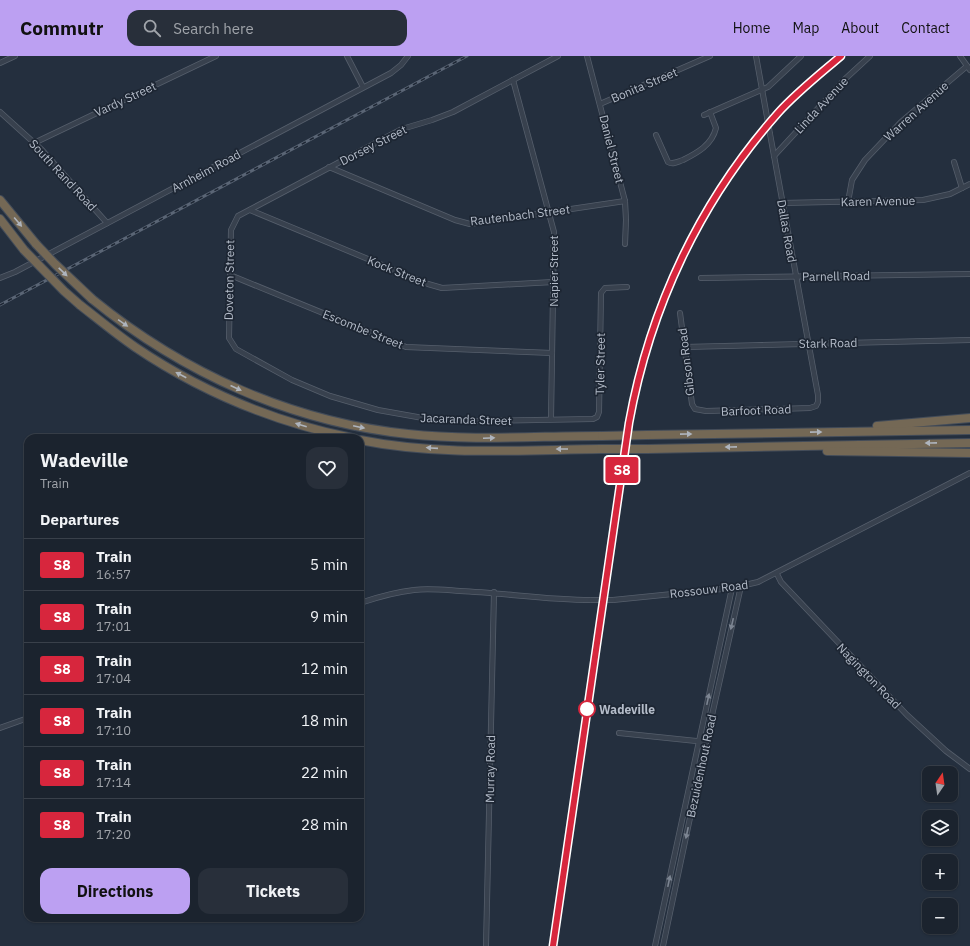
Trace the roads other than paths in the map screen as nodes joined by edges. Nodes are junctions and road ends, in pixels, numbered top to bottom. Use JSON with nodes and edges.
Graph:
{"nodes":[{"id":1,"x":15,"y":56,"type":"edge"},
{"id":2,"x":216,"y":56,"type":"edge"},
{"id":3,"x":347,"y":56,"type":"edge"},
{"id":4,"x":408,"y":56,"type":"edge"},
{"id":5,"x":558,"y":56,"type":"edge"},
{"id":6,"x":587,"y":56,"type":"edge"},
{"id":7,"x":710,"y":56,"type":"edge"},
{"id":8,"x":756,"y":56,"type":"edge"},
{"id":9,"x":801,"y":56,"type":"edge"},
{"id":10,"x":870,"y":56,"type":"edge"},
{"id":11,"x":960,"y":56,"type":"edge"},
{"id":12,"x":0,"y":63,"type":"edge"},
{"id":13,"x":969,"y":68,"type":"edge"},
{"id":14,"x":513,"y":80,"type":"junction"},
{"id":15,"x":363,"y":87,"type":"junction"},
{"id":16,"x":762,"y":89,"type":"junction"},
{"id":17,"x":600,"y":104,"type":"junction"},
{"id":18,"x":0,"y":112,"type":"edge"},
{"id":19,"x":710,"y":112,"type":"junction"},
{"id":20,"x":704,"y":114,"type":"dead end"},
{"id":21,"x":656,"y":135,"type":"dead end"},
{"id":22,"x":34,"y":143,"type":"junction"},
{"id":23,"x":774,"y":156,"type":"junction"},
{"id":24,"x":954,"y":162,"type":"dead end"},
{"id":25,"x":329,"y":167,"type":"junction"},
{"id":26,"x":970,"y":184,"type":"edge"},
{"id":27,"x":962,"y":188,"type":"junction"},
{"id":28,"x":0,"y":200,"type":"edge"},
{"id":29,"x":625,"y":201,"type":"junction"},
{"id":30,"x":848,"y":202,"type":"junction"},
{"id":31,"x":782,"y":203,"type":"junction"},
{"id":32,"x":250,"y":210,"type":"junction"},
{"id":33,"x":549,"y":212,"type":"junction"},
{"id":34,"x":0,"y":219,"type":"edge"},
{"id":35,"x":234,"y":220,"type":"joint"},
{"id":36,"x":107,"y":223,"type":"junction"},
{"id":37,"x":625,"y":244,"type":"dead end"},
{"id":38,"x":970,"y":274,"type":"edge"},
{"id":39,"x":230,"y":275,"type":"junction"},
{"id":40,"x":796,"y":277,"type":"junction"},
{"id":41,"x":0,"y":278,"type":"edge"},
{"id":42,"x":701,"y":278,"type":"dead end"},
{"id":43,"x":554,"y":282,"type":"junction"},
{"id":44,"x":627,"y":287,"type":"dead end"},
{"id":45,"x":680,"y":313,"type":"dead end"},
{"id":46,"x":970,"y":340,"type":"edge"},
{"id":47,"x":230,"y":342,"type":"joint"},
{"id":48,"x":808,"y":343,"type":"junction"},
{"id":49,"x":685,"y":347,"type":"junction"},
{"id":50,"x":552,"y":353,"type":"junction"},
{"id":51,"x":816,"y":406,"type":"joint"},
{"id":52,"x":695,"y":409,"type":"joint"},
{"id":53,"x":970,"y":418,"type":"edge"},
{"id":54,"x":551,"y":419,"type":"junction"},
{"id":55,"x":970,"y":430,"type":"edge"},
{"id":56,"x":851,"y":431,"type":"junction"},
{"id":57,"x":332,"y":434,"type":"edge"},
{"id":58,"x":364,"y":441,"type":"edge"},
{"id":59,"x":970,"y":443,"type":"edge"},
{"id":60,"x":754,"y":446,"type":"junction"},
{"id":61,"x":970,"y":453,"type":"edge"},
{"id":62,"x":970,"y":473,"type":"edge"},
{"id":63,"x":777,"y":574,"type":"junction"},
{"id":64,"x":741,"y":586,"type":"junction"},
{"id":65,"x":732,"y":588,"type":"junction"},
{"id":66,"x":494,"y":592,"type":"junction"},
{"id":67,"x":364,"y":601,"type":"edge"},
{"id":68,"x":716,"y":661,"type":"junction"},
{"id":69,"x":724,"y":662,"type":"junction"},
{"id":70,"x":24,"y":719,"type":"edge"},
{"id":71,"x":0,"y":728,"type":"edge"},
{"id":72,"x":619,"y":733,"type":"dead end"},
{"id":73,"x":698,"y":741,"type":"junction"},
{"id":74,"x":706,"y":742,"type":"junction"},
{"id":75,"x":970,"y":769,"type":"edge"},
{"id":76,"x":687,"y":796,"type":"junction"},
{"id":77,"x":694,"y":797,"type":"junction"},
{"id":78,"x":664,"y":903,"type":"junction"},
{"id":79,"x":671,"y":905,"type":"junction"},
{"id":80,"x":486,"y":946,"type":"edge"},
{"id":81,"x":655,"y":946,"type":"edge"},
{"id":82,"x":663,"y":946,"type":"edge"}],
"edges":[{"from":1,"to":12,"type":"street"},
{"from":2,"to":22,"type":"street","name":"Vardy Street"},
{"from":3,"to":15,"type":"street"},
{"from":4,"to":15,"type":"street","name":"Arnheim Road"},
{"from":5,"to":14,"type":"street","name":"Dorsey Street"},
{"from":6,"to":17,"type":"street","name":"Daniel Street"},
{"from":7,"to":17,"type":"street","name":"Bonita Street"},
{"from":8,"to":16,"type":"street","name":"Dallas Road"},
{"from":9,"to":16,"type":"street"},
{"from":10,"to":23,"type":"street","name":"Linda Avenue"},
{"from":11,"to":13,"type":"street"},
{"from":13,"to":30,"type":"street","name":"Warren Avenue"},
{"from":14,"to":25,"type":"street","name":"Dorsey Street"},
{"from":14,"to":33,"type":"street","name":"Napier Street"},
{"from":15,"to":36,"type":"street","name":"Arnheim Road"},
{"from":16,"to":19,"type":"street"},
{"from":16,"to":23,"type":"street","name":"Dallas Road","bridge":true},
{"from":17,"to":29,"type":"street","name":"Daniel Street"},
{"from":18,"to":22,"type":"street","name":"South Rand Road"},
{"from":19,"to":20,"type":"street"},
{"from":19,"to":21,"type":"street"},
{"from":22,"to":36,"type":"street","name":"South Rand Road"},
{"from":23,"to":31,"type":"street","name":"Dallas Road"},
{"from":24,"to":27,"type":"street"},
{"from":25,"to":32,"type":"street","name":"Dorsey Street"},
{"from":25,"to":33,"type":"street","name":"Rautenbach Street"},
{"from":26,"to":27,"type":"street","name":"Karen Avenue"},
{"from":27,"to":30,"type":"street","name":"Karen Avenue"},
{"from":28,"to":56,"type":"highway","one_way":true,"bridge":true},
{"from":29,"to":33,"type":"street","name":"Rautenbach Street"},
{"from":29,"to":37,"type":"street","name":"Daniel Street"},
{"from":30,"to":31,"type":"street","name":"Karen Avenue"},
{"from":31,"to":40,"type":"street","name":"Dallas Road"},
{"from":32,"to":35,"type":"street","name":"Dorsey Street"},
{"from":32,"to":43,"type":"street","name":"Kock Street"},
{"from":33,"to":43,"type":"street","name":"Napier Street"},
{"from":57,"to":34,"type":"highway","one_way":true,"bridge":true},
{"from":35,"to":39,"type":"street","name":"Doveton Street"},
{"from":36,"to":41,"type":"street","name":"Arnheim Road"},
{"from":38,"to":40,"type":"street","name":"Parnell Road"},
{"from":39,"to":47,"type":"street","name":"Doveton Street"},
{"from":39,"to":50,"type":"street","name":"Escombe Street"},
{"from":40,"to":42,"type":"street","name":"Parnell Road"},
{"from":40,"to":48,"type":"street","name":"Dallas Road"},
{"from":43,"to":50,"type":"street","name":"Napier Street"},
{"from":44,"to":54,"type":"street","name":"Tyler Street"},
{"from":45,"to":49,"type":"street","name":"Gibson Road"},
{"from":46,"to":48,"type":"street","name":"Stark Road"},
{"from":47,"to":54,"type":"street","name":"Jacaranda Street"},
{"from":48,"to":49,"type":"street","name":"Stark Road"},
{"from":48,"to":51,"type":"street","name":"Dallas Road"},
{"from":49,"to":52,"type":"street","name":"Gibson Road"},
{"from":50,"to":54,"type":"street","name":"Napier Street"},
{"from":51,"to":52,"type":"street","name":"Barfoot Road"},
{"from":53,"to":56,"type":"highway"},
{"from":55,"to":56,"type":"highway"},
{"from":60,"to":58,"type":"highway","one_way":true,"bridge":true},
{"from":59,"to":60,"type":"highway","one_way":true},
{"from":60,"to":61,"type":"highway"},
{"from":62,"to":63,"type":"street","name":"Rossouw Road"},
{"from":63,"to":64,"type":"street","name":"Rossouw Road"},
{"from":63,"to":75,"type":"street","name":"Nagington Road"},
{"from":64,"to":65,"type":"street","name":"Rossouw Road"},
{"from":64,"to":69,"type":"street","name":"Bezuidenhout Road","one_way":true},
{"from":65,"to":66,"type":"street","name":"Rossouw Road","bridge":true},
{"from":65,"to":68,"type":"street","name":"Bezuidenhout Road"},
{"from":66,"to":67,"type":"street","name":"Rossouw Road"},
{"from":66,"to":80,"type":"street","name":"Murray Road"},
{"from":68,"to":69,"type":"street"},
{"from":73,"to":68,"type":"street","name":"Bezuidenhout Road","one_way":true},
{"from":69,"to":74,"type":"street","name":"Bezuidenhout Road"},
{"from":70,"to":71,"type":"street"},
{"from":72,"to":73,"type":"street"},
{"from":73,"to":74,"type":"street"},
{"from":73,"to":76,"type":"street","name":"Bezuidenhout Road"},
{"from":74,"to":77,"type":"street","name":"Bezuidenhout Road"},
{"from":76,"to":77,"type":"street"},
{"from":78,"to":76,"type":"street","name":"Bezuidenhout Road","one_way":true},
{"from":77,"to":79,"type":"street","name":"Bezuidenhout Road","one_way":true},
{"from":78,"to":79,"type":"street"},
{"from":78,"to":81,"type":"street","name":"Bezuidenhout Road"},
{"from":79,"to":82,"type":"street","name":"Bezuidenhout Road"}]}
